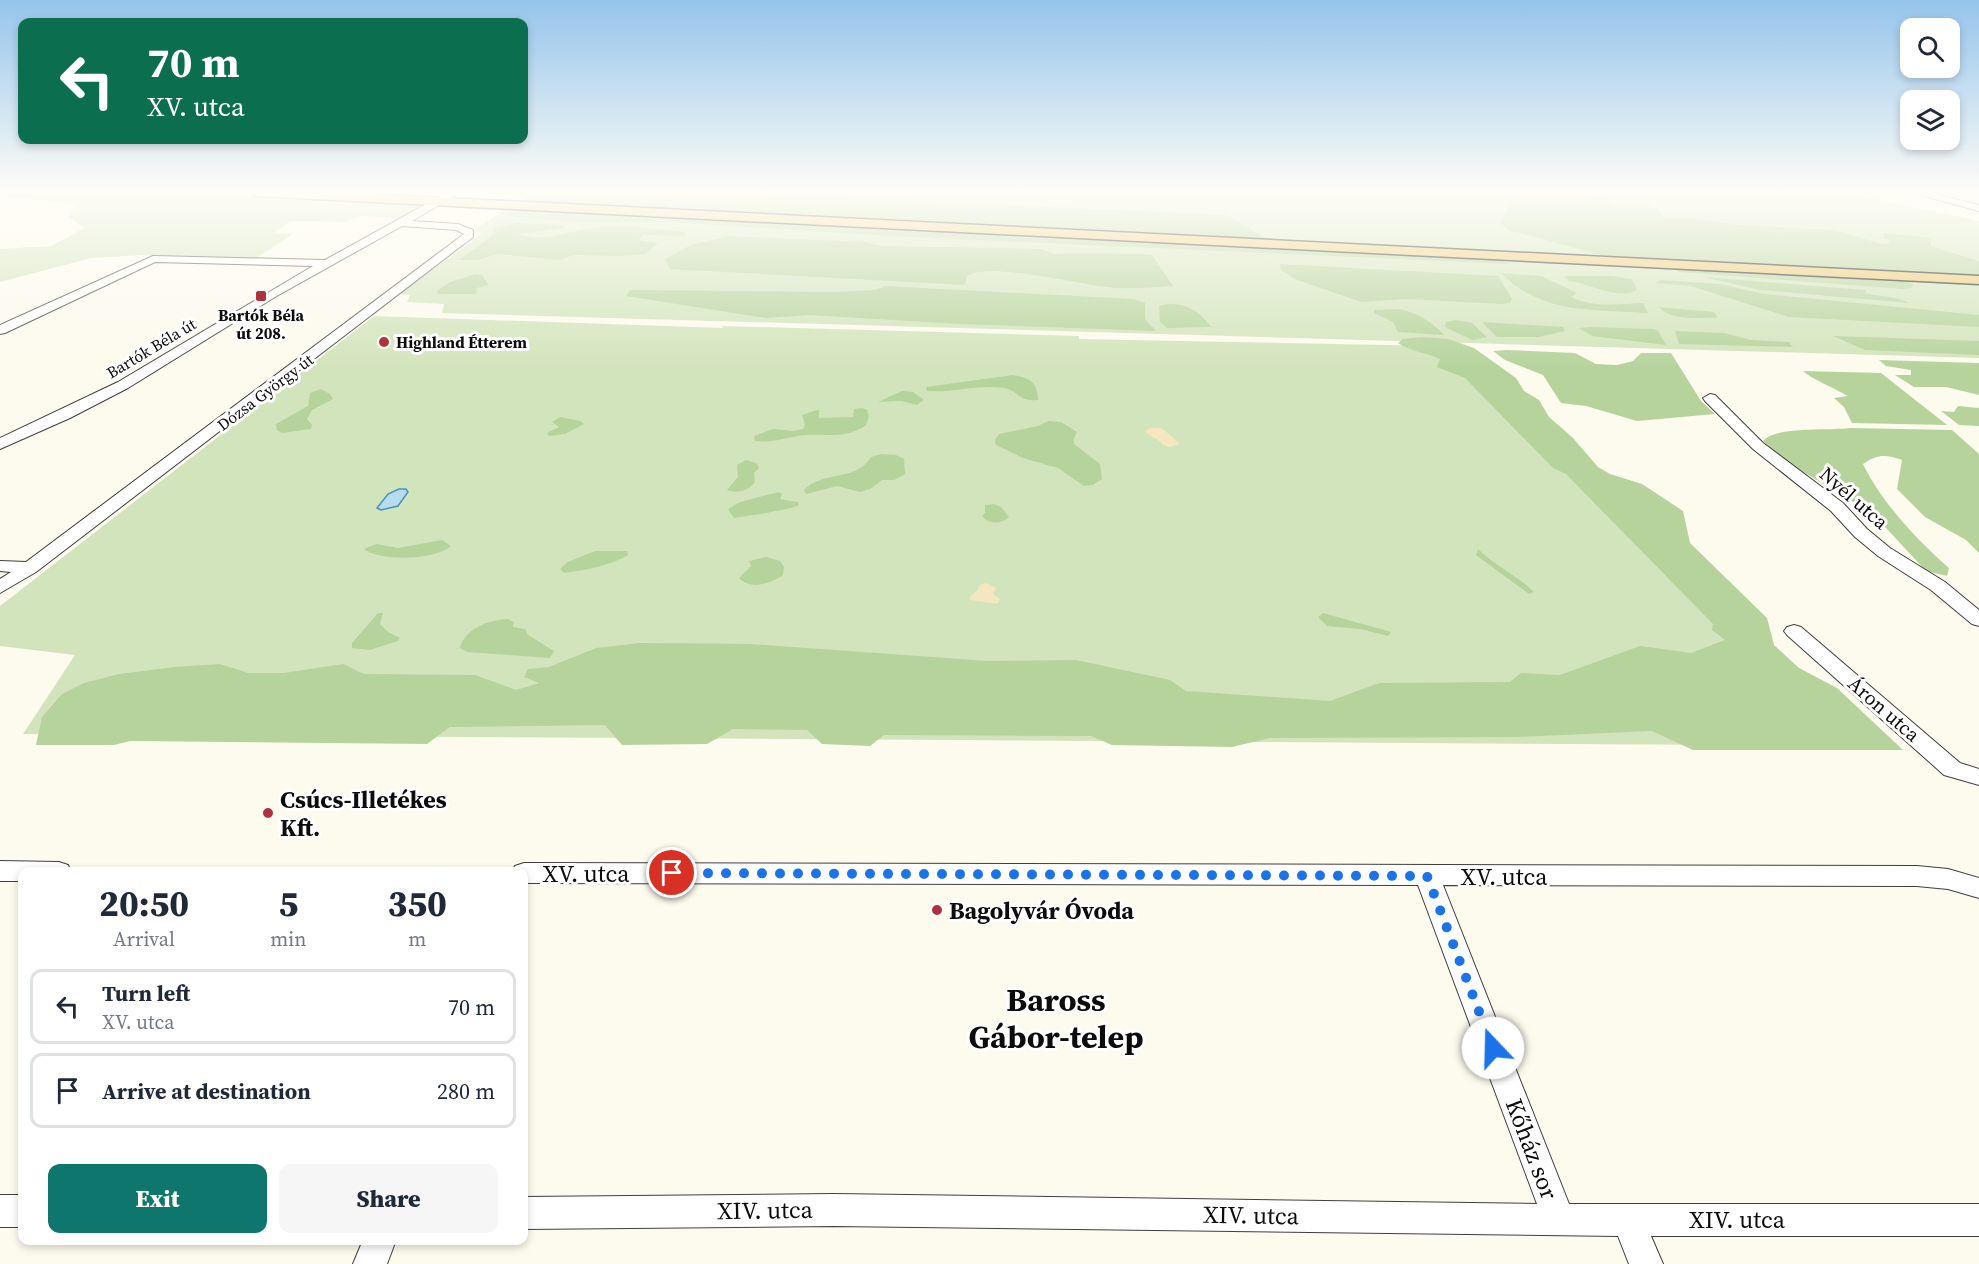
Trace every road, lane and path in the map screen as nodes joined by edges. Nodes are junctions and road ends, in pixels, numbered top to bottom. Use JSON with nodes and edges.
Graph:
{"nodes":[{"id":1,"x":349,"y":251,"type":"edge"},
{"id":2,"x":448,"y":251,"type":"edge"},
{"id":3,"x":1416,"y":251,"type":"edge"},
{"id":4,"x":326,"y":263,"type":"junction"},
{"id":5,"x":1979,"y":280,"type":"edge"},
{"id":6,"x":0,"y":330,"type":"edge"},
{"id":7,"x":1710,"y":398,"type":"dead end"},
{"id":8,"x":0,"y":444,"type":"edge"},
{"id":9,"x":0,"y":566,"type":"edge"},
{"id":10,"x":30,"y":568,"type":"junction"},
{"id":11,"x":0,"y":587,"type":"edge"},
{"id":12,"x":1979,"y":620,"type":"edge"},
{"id":13,"x":1794,"y":631,"type":"dead end"},
{"id":14,"x":1979,"y":777,"type":"edge"},
{"id":15,"x":0,"y":871,"type":"edge"},
{"id":16,"x":18,"y":871,"type":"edge"},
{"id":17,"x":1427,"y":876,"type":"junction"},
{"id":18,"x":528,"y":878,"type":"edge"},
{"id":19,"x":1979,"y":888,"type":"edge"},
{"id":20,"x":0,"y":1211,"type":"edge"},
{"id":21,"x":18,"y":1211,"type":"edge"},
{"id":22,"x":528,"y":1213,"type":"edge"},
{"id":23,"x":1627,"y":1219,"type":"junction"},
{"id":24,"x":1559,"y":1220,"type":"junction"},
{"id":25,"x":1979,"y":1220,"type":"edge"},
{"id":26,"x":378,"y":1245,"type":"edge"},
{"id":27,"x":370,"y":1264,"type":"edge"},
{"id":28,"x":1646,"y":1264,"type":"edge"}],
"edges":[{"from":1,"to":4,"type":"street","name":"Bartók Béla út"},
{"from":2,"to":10,"type":"street","name":"Dózsa György út"},
{"from":3,"to":5,"type":"main road"},
{"from":4,"to":6,"type":"street"},
{"from":4,"to":8,"type":"street","name":"Bartók Béla út"},
{"from":7,"to":12,"type":"street","name":"Nyél utca"},
{"from":9,"to":10,"type":"street"},
{"from":10,"to":11,"type":"street","name":"Dózsa György út"},
{"from":13,"to":14,"type":"street","name":"Áron utca"},
{"from":15,"to":16,"type":"street"},
{"from":17,"to":18,"type":"street","name":"XV. utca"},
{"from":17,"to":19,"type":"street","name":"XV. utca"},
{"from":17,"to":24,"type":"street","name":"Kőház sor"},
{"from":20,"to":21,"type":"street"},
{"from":22,"to":24,"type":"street","name":"XIV. utca"},
{"from":23,"to":24,"type":"street","name":"XIV. utca"},
{"from":23,"to":25,"type":"street","name":"XIV. utca"},
{"from":23,"to":28,"type":"street"},
{"from":26,"to":27,"type":"street"}]}
